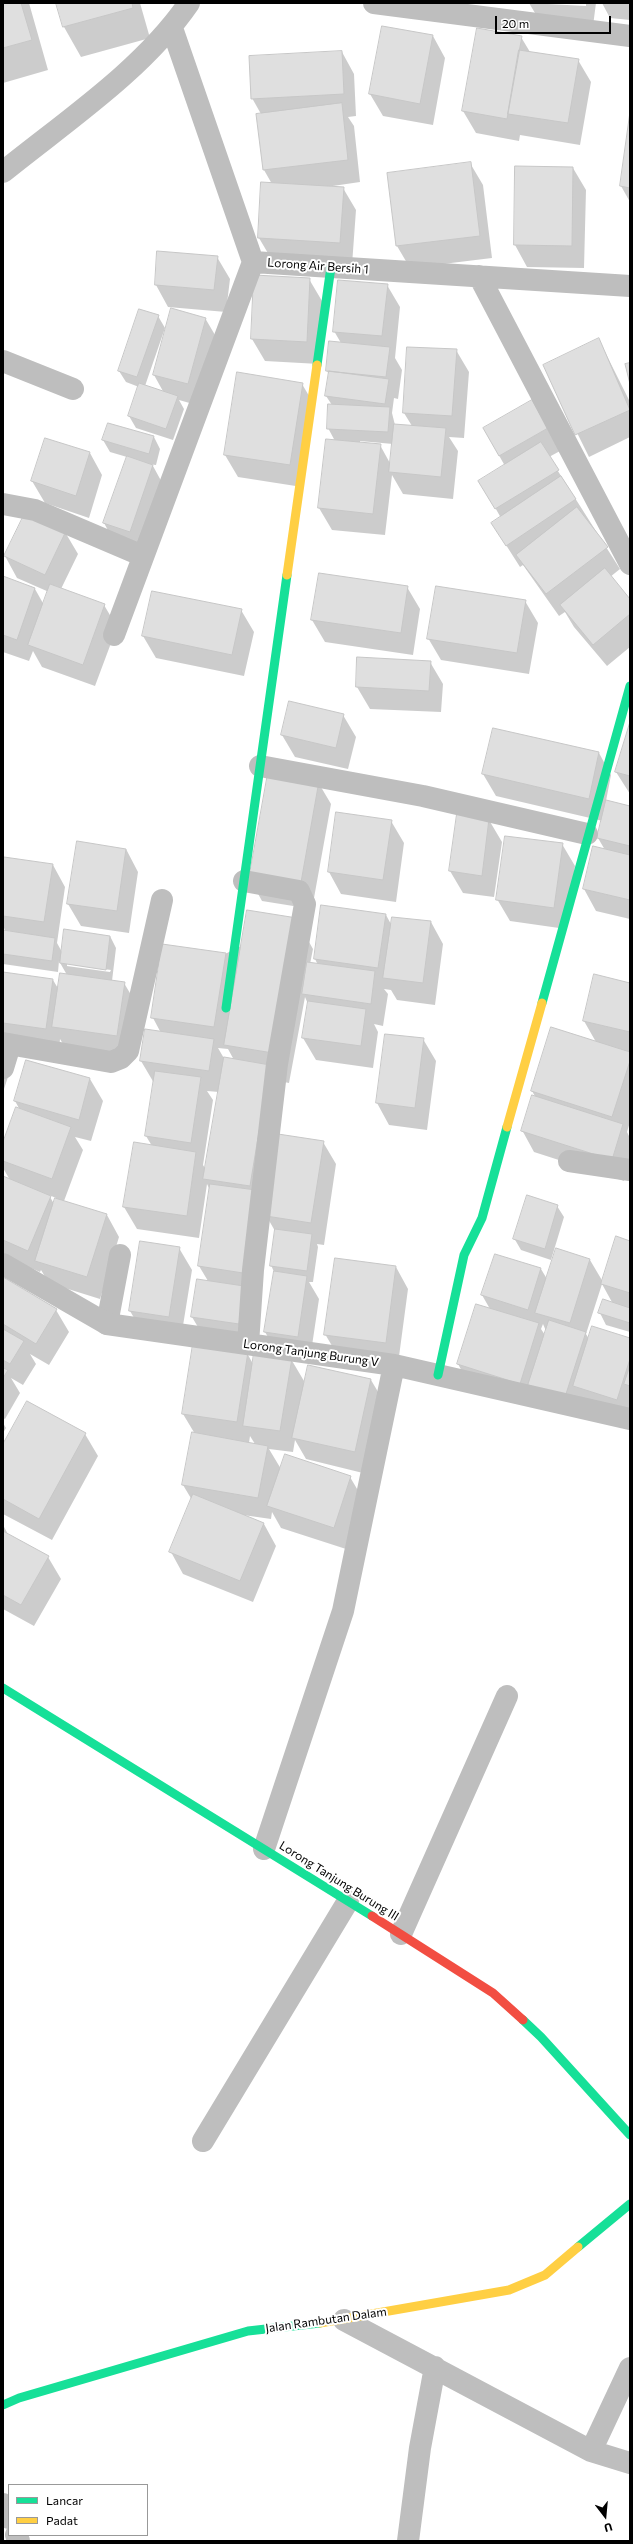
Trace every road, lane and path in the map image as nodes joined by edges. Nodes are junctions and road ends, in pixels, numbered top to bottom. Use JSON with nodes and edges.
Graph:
{"nodes":[{"id":1,"x":189,"y":3,"type":"edge"},
{"id":2,"x":374,"y":3,"type":"edge"},
{"id":3,"x":172,"y":28,"type":"junction"},
{"id":4,"x":630,"y":36,"type":"edge"},
{"id":5,"x":3,"y":172,"type":"edge"},
{"id":6,"x":253,"y":262,"type":"junction"},
{"id":7,"x":331,"y":267,"type":"junction"},
{"id":8,"x":479,"y":276,"type":"junction"},
{"id":9,"x":630,"y":286,"type":"edge"},
{"id":10,"x":3,"y":361,"type":"edge"},
{"id":11,"x":73,"y":389,"type":"dead end"},
{"id":12,"x":3,"y":504,"type":"edge"},
{"id":13,"x":143,"y":556,"type":"junction"},
{"id":14,"x":630,"y":564,"type":"edge"},
{"id":15,"x":114,"y":635,"type":"dead end"},
{"id":16,"x":630,"y":686,"type":"edge"},
{"id":17,"x":260,"y":766,"type":"junction"},
{"id":18,"x":587,"y":834,"type":"junction"},
{"id":19,"x":244,"y":881,"type":"junction"},
{"id":20,"x":162,"y":900,"type":"dead end"},
{"id":21,"x":226,"y":1008,"type":"dead end"},
{"id":22,"x":6,"y":1044,"type":"edge"},
{"id":23,"x":3,"y":1068,"type":"edge"},
{"id":24,"x":569,"y":1161,"type":"dead end"},
{"id":25,"x":630,"y":1170,"type":"edge"},
{"id":26,"x":120,"y":1255,"type":"dead end"},
{"id":27,"x":3,"y":1264,"type":"edge"},
{"id":28,"x":107,"y":1324,"type":"junction"},
{"id":29,"x":248,"y":1344,"type":"junction"},
{"id":30,"x":394,"y":1365,"type":"junction"},
{"id":31,"x":438,"y":1375,"type":"junction"},
{"id":32,"x":630,"y":1419,"type":"edge"},
{"id":33,"x":3,"y":1688,"type":"edge"},
{"id":34,"x":507,"y":1696,"type":"dead end"},
{"id":35,"x":264,"y":1849,"type":"junction"},
{"id":36,"x":348,"y":1901,"type":"junction"},
{"id":37,"x":401,"y":1934,"type":"junction"},
{"id":38,"x":630,"y":2135,"type":"edge"},
{"id":39,"x":203,"y":2141,"type":"dead end"},
{"id":40,"x":630,"y":2204,"type":"edge"},
{"id":41,"x":344,"y":2320,"type":"junction"},
{"id":42,"x":435,"y":2367,"type":"junction"},
{"id":43,"x":630,"y":2368,"type":"edge"},
{"id":44,"x":3,"y":2405,"type":"edge"},
{"id":45,"x":591,"y":2451,"type":"junction"},
{"id":46,"x":630,"y":2463,"type":"edge"},
{"id":47,"x":3,"y":2504,"type":"edge"},
{"id":48,"x":8,"y":2516,"type":"edge"},
{"id":49,"x":408,"y":2541,"type":"edge"}],
"edges":[{"from":1,"to":3,"type":"street"},
{"from":2,"to":4,"type":"street"},
{"from":3,"to":5,"type":"street"},
{"from":3,"to":6,"type":"street","name":"Lorong Air Bersih 1"},
{"from":6,"to":7,"type":"street","name":"Lorong Air Bersih 1"},
{"from":6,"to":13,"type":"street"},
{"from":7,"to":8,"type":"street","name":"Lorong Air Bersih 1"},
{"from":7,"to":17,"type":"street"},
{"from":8,"to":9,"type":"street","name":"Lorong Air Bersih 1"},
{"from":8,"to":14,"type":"street"},
{"from":10,"to":11,"type":"street"},
{"from":12,"to":13,"type":"street"},
{"from":13,"to":15,"type":"street"},
{"from":16,"to":18,"type":"street"},
{"from":17,"to":18,"type":"street"},
{"from":17,"to":19,"type":"street"},
{"from":18,"to":31,"type":"street"},
{"from":19,"to":21,"type":"street"},
{"from":19,"to":29,"type":"street"},
{"from":20,"to":22,"type":"street"},
{"from":22,"to":23,"type":"street"},
{"from":24,"to":25,"type":"street"},
{"from":26,"to":28,"type":"street"},
{"from":27,"to":28,"type":"street","name":"Lorong Tanjung Burung V"},
{"from":28,"to":29,"type":"street","name":"Lorong Tanjung Burung V"},
{"from":29,"to":30,"type":"street","name":"Lorong Tanjung Burung V"},
{"from":30,"to":31,"type":"street","name":"Lorong Tanjung Burung V"},
{"from":30,"to":35,"type":"street"},
{"from":31,"to":32,"type":"street","name":"Lorong Tanjung Burung V"},
{"from":33,"to":35,"type":"street","name":"Lorong Tanjung Burung III"},
{"from":34,"to":37,"type":"street"},
{"from":35,"to":36,"type":"street","name":"Lorong Tanjung Burung III"},
{"from":36,"to":37,"type":"street","name":"Lorong Tanjung Burung III"},
{"from":36,"to":39,"type":"street"},
{"from":37,"to":38,"type":"street","name":"Lorong Tanjung Burung III"},
{"from":40,"to":41,"type":"street","name":"Jalan Rambutan Dalam"},
{"from":41,"to":42,"type":"street"},
{"from":41,"to":44,"type":"street","name":"Jalan Rambutan Dalam"},
{"from":42,"to":45,"type":"street"},
{"from":42,"to":49,"type":"street"},
{"from":43,"to":45,"type":"street"},
{"from":45,"to":46,"type":"street"},
{"from":47,"to":48,"type":"street"}]}
